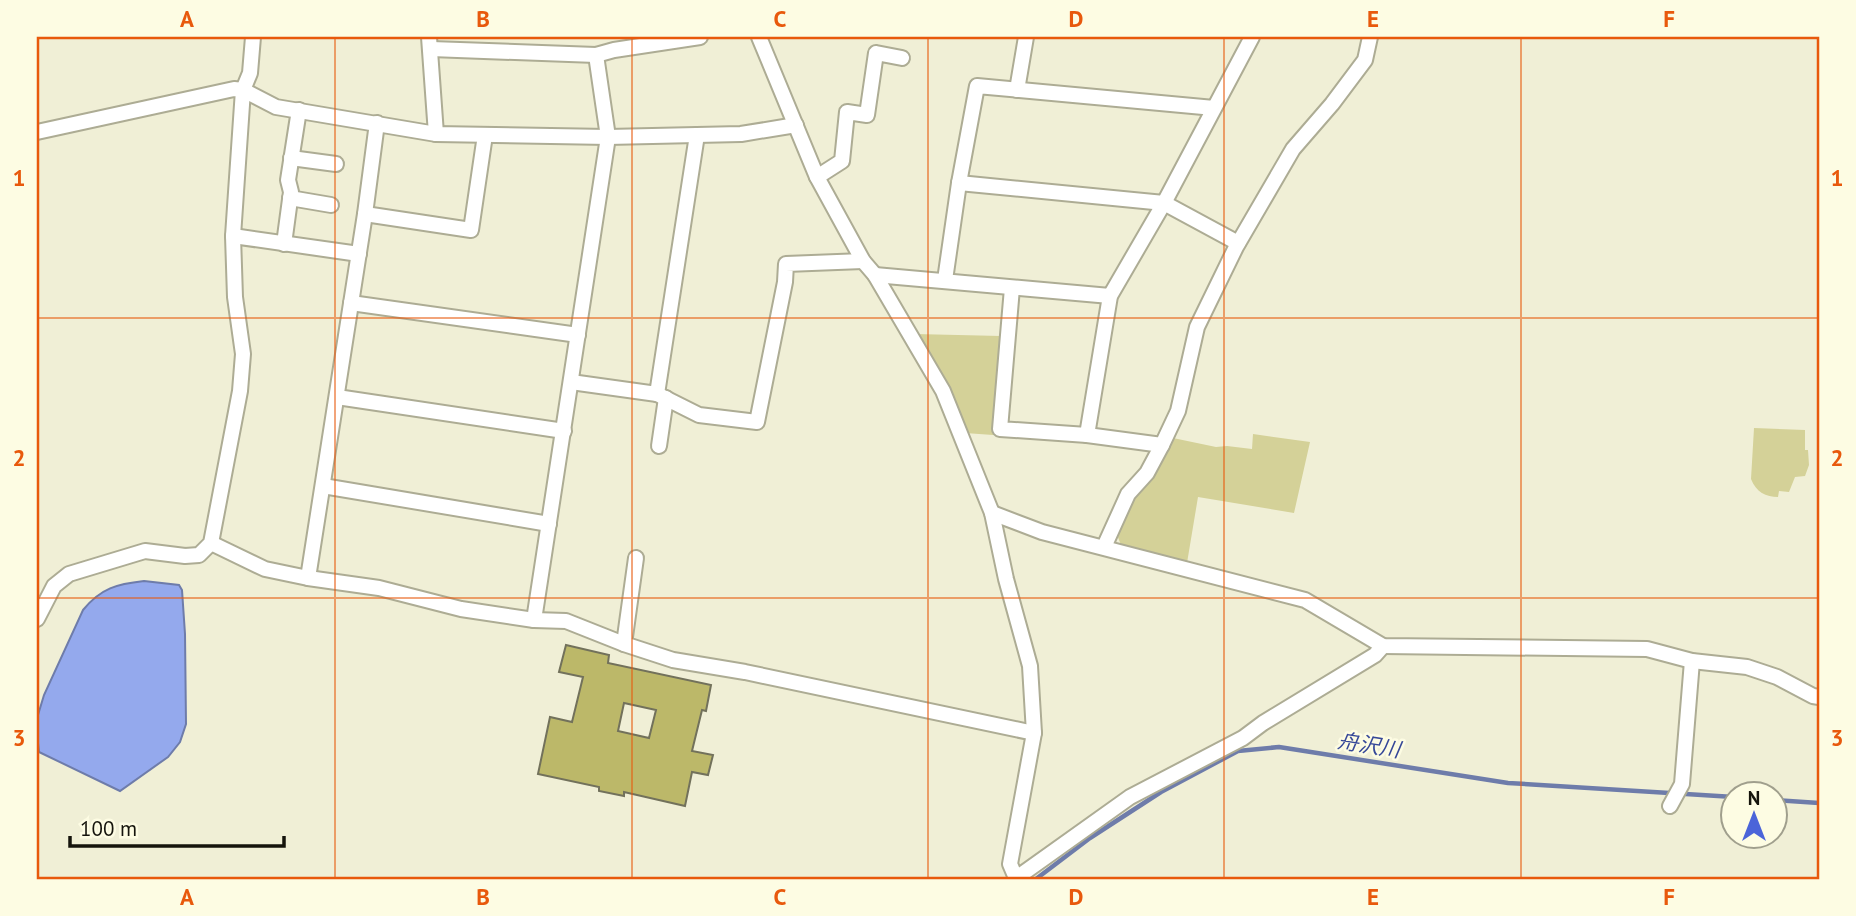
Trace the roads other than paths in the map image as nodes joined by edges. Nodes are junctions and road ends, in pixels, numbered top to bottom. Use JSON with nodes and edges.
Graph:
{"nodes":[{"id":1,"x":253,"y":37,"type":"edge"},
{"id":2,"x":700,"y":37,"type":"edge"},
{"id":3,"x":759,"y":37,"type":"edge"},
{"id":4,"x":1026,"y":37,"type":"edge"},
{"id":5,"x":1252,"y":37,"type":"edge"},
{"id":6,"x":1370,"y":37,"type":"edge"},
{"id":7,"x":666,"y":39,"type":"edge"},
{"id":8,"x":430,"y":43,"type":"edge"},
{"id":9,"x":596,"y":55,"type":"junction"},
{"id":10,"x":902,"y":58,"type":"dead end"},
{"id":11,"x":243,"y":90,"type":"junction"},
{"id":12,"x":1017,"y":90,"type":"junction"},
{"id":13,"x":1214,"y":108,"type":"junction"},
{"id":14,"x":299,"y":110,"type":"junction"},
{"id":15,"x":377,"y":123,"type":"junction"},
{"id":16,"x":796,"y":125,"type":"junction"},
{"id":17,"x":37,"y":132,"type":"edge"},
{"id":18,"x":436,"y":134,"type":"junction"},
{"id":19,"x":485,"y":135,"type":"junction"},
{"id":20,"x":697,"y":135,"type":"junction"},
{"id":21,"x":608,"y":137,"type":"junction"},
{"id":22,"x":291,"y":158,"type":"junction"},
{"id":23,"x":337,"y":164,"type":"dead end"},
{"id":24,"x":817,"y":177,"type":"junction"},
{"id":25,"x":959,"y":183,"type":"junction"},
{"id":26,"x":290,"y":198,"type":"junction"},
{"id":27,"x":1164,"y":203,"type":"junction"},
{"id":28,"x":331,"y":205,"type":"dead end"},
{"id":29,"x":365,"y":214,"type":"junction"},
{"id":30,"x":233,"y":236,"type":"junction"},
{"id":31,"x":1238,"y":243,"type":"junction"},
{"id":32,"x":284,"y":244,"type":"junction"},
{"id":33,"x":359,"y":254,"type":"junction"},
{"id":34,"x":863,"y":261,"type":"junction"},
{"id":35,"x":875,"y":275,"type":"junction"},
{"id":36,"x":945,"y":280,"type":"junction"},
{"id":37,"x":1012,"y":288,"type":"junction"},
{"id":38,"x":1110,"y":296,"type":"junction"},
{"id":39,"x":351,"y":303,"type":"junction"},
{"id":40,"x":578,"y":335,"type":"junction"},
{"id":41,"x":571,"y":383,"type":"junction"},
{"id":42,"x":661,"y":396,"type":"junction"},
{"id":43,"x":337,"y":397,"type":"junction"},
{"id":44,"x":564,"y":431,"type":"junction"},
{"id":45,"x":1087,"y":435,"type":"junction"},
{"id":46,"x":1163,"y":445,"type":"junction"},
{"id":47,"x":659,"y":446,"type":"dead end"},
{"id":48,"x":323,"y":486,"type":"junction"},
{"id":49,"x":992,"y":513,"type":"junction"},
{"id":50,"x":549,"y":524,"type":"junction"},
{"id":51,"x":211,"y":543,"type":"junction"},
{"id":52,"x":1104,"y":547,"type":"junction"},
{"id":53,"x":636,"y":558,"type":"dead end"},
{"id":54,"x":308,"y":578,"type":"junction"},
{"id":55,"x":37,"y":619,"type":"edge"},
{"id":56,"x":534,"y":620,"type":"junction"},
{"id":57,"x":624,"y":644,"type":"junction"},
{"id":58,"x":1383,"y":646,"type":"junction"},
{"id":59,"x":1692,"y":661,"type":"junction"},
{"id":60,"x":1819,"y":697,"type":"edge"},
{"id":61,"x":1034,"y":733,"type":"junction"},
{"id":62,"x":1670,"y":806,"type":"dead end"},
{"id":63,"x":1015,"y":879,"type":"edge"}],
"edges":[{"from":1,"to":11,"type":"street"},
{"from":2,"to":7,"type":"street"},
{"from":3,"to":16,"type":"street"},
{"from":4,"to":12,"type":"street"},
{"from":5,"to":13,"type":"street"},
{"from":6,"to":31,"type":"street"},
{"from":7,"to":9,"type":"street"},
{"from":8,"to":9,"type":"street"},
{"from":8,"to":18,"type":"street"},
{"from":9,"to":21,"type":"street"},
{"from":10,"to":24,"type":"street"},
{"from":11,"to":14,"type":"street"},
{"from":11,"to":17,"type":"street"},
{"from":11,"to":30,"type":"street"},
{"from":12,"to":13,"type":"street"},
{"from":12,"to":25,"type":"street"},
{"from":13,"to":27,"type":"street"},
{"from":14,"to":15,"type":"street"},
{"from":14,"to":22,"type":"street"},
{"from":15,"to":18,"type":"street"},
{"from":15,"to":29,"type":"street"},
{"from":16,"to":20,"type":"street"},
{"from":16,"to":24,"type":"street"},
{"from":18,"to":19,"type":"street"},
{"from":19,"to":21,"type":"street"},
{"from":19,"to":29,"type":"street"},
{"from":20,"to":21,"type":"street"},
{"from":20,"to":42,"type":"street"},
{"from":21,"to":40,"type":"street"},
{"from":22,"to":23,"type":"street"},
{"from":22,"to":26,"type":"street"},
{"from":24,"to":34,"type":"street"},
{"from":25,"to":27,"type":"street"},
{"from":25,"to":36,"type":"street"},
{"from":26,"to":28,"type":"street"},
{"from":26,"to":32,"type":"street"},
{"from":27,"to":31,"type":"street"},
{"from":27,"to":38,"type":"street"},
{"from":29,"to":33,"type":"street"},
{"from":30,"to":32,"type":"street"},
{"from":30,"to":51,"type":"street"},
{"from":31,"to":46,"type":"street"},
{"from":32,"to":33,"type":"street"},
{"from":33,"to":39,"type":"street"},
{"from":34,"to":35,"type":"street"},
{"from":34,"to":42,"type":"street"},
{"from":35,"to":36,"type":"street"},
{"from":35,"to":49,"type":"street"},
{"from":36,"to":37,"type":"street"},
{"from":37,"to":38,"type":"street"},
{"from":37,"to":45,"type":"street"},
{"from":38,"to":45,"type":"street"},
{"from":39,"to":40,"type":"street"},
{"from":39,"to":43,"type":"street"},
{"from":40,"to":41,"type":"street"},
{"from":41,"to":42,"type":"street"},
{"from":41,"to":44,"type":"street"},
{"from":42,"to":47,"type":"street"},
{"from":43,"to":44,"type":"street"},
{"from":43,"to":48,"type":"street"},
{"from":44,"to":50,"type":"street"},
{"from":45,"to":46,"type":"street"},
{"from":46,"to":52,"type":"street"},
{"from":48,"to":50,"type":"street"},
{"from":48,"to":54,"type":"street"},
{"from":49,"to":52,"type":"street"},
{"from":49,"to":61,"type":"street"},
{"from":50,"to":56,"type":"street"},
{"from":51,"to":54,"type":"street"},
{"from":51,"to":55,"type":"street"},
{"from":52,"to":58,"type":"street"},
{"from":53,"to":57,"type":"street"},
{"from":54,"to":56,"type":"street"},
{"from":56,"to":57,"type":"street"},
{"from":57,"to":61,"type":"street"},
{"from":58,"to":59,"type":"street"},
{"from":58,"to":63,"type":"street"},
{"from":59,"to":60,"type":"street"},
{"from":59,"to":62,"type":"street"},
{"from":61,"to":63,"type":"street"}]}
